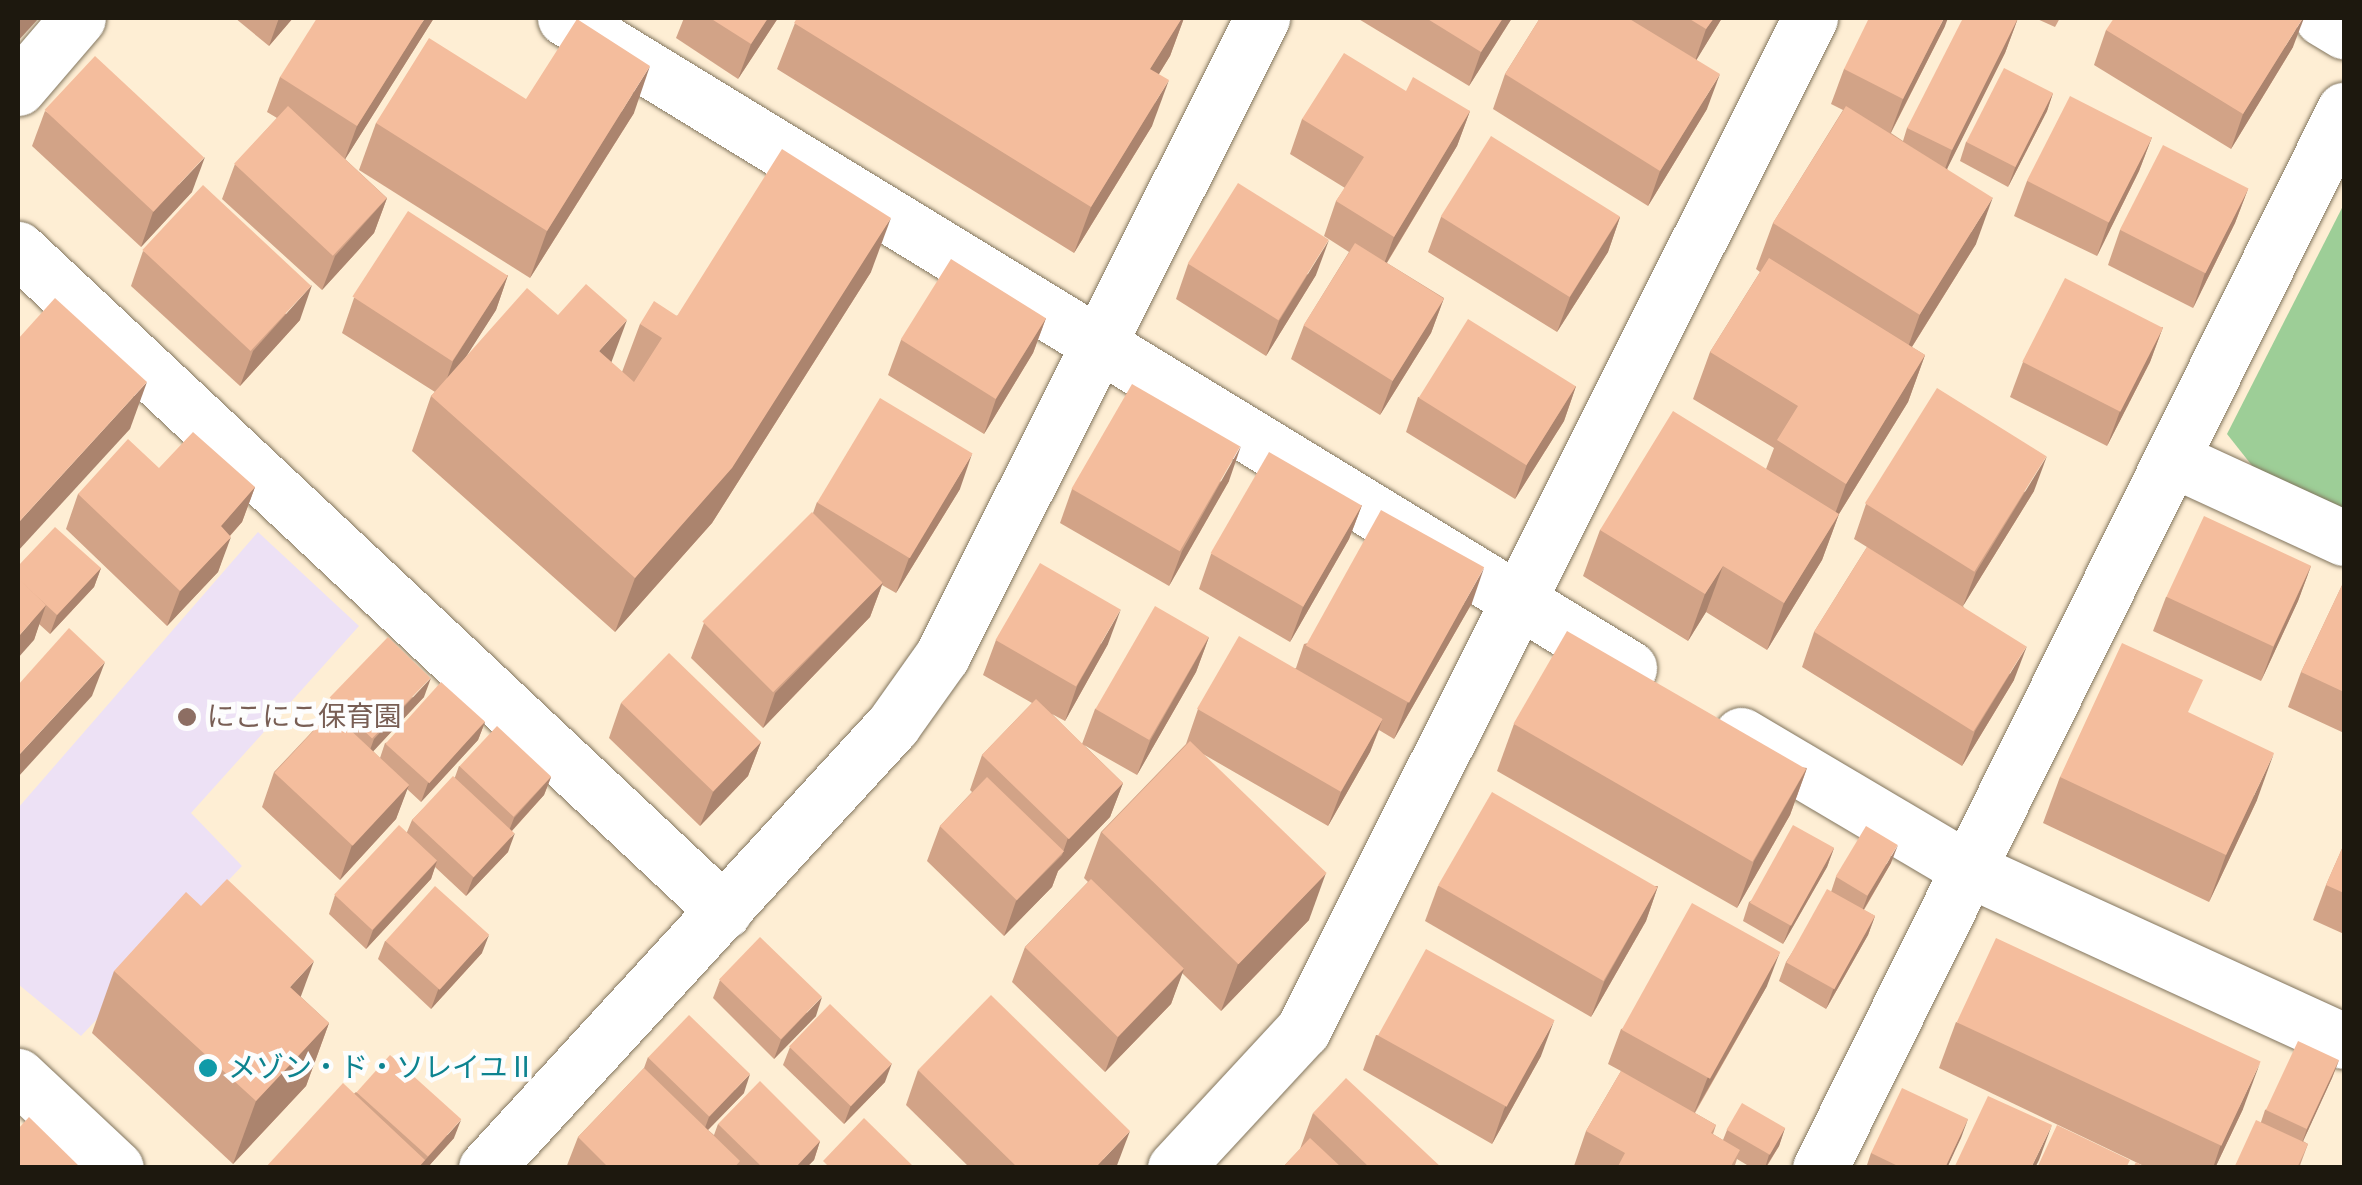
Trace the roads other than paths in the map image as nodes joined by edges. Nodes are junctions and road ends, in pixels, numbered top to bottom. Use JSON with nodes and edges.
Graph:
{"nodes":[{"id":1,"x":78,"y":18,"type":"edge"},
{"id":2,"x":564,"y":18,"type":"edge"},
{"id":3,"x":1262,"y":18,"type":"edge"},
{"id":4,"x":1810,"y":18,"type":"edge"},
{"id":5,"x":2322,"y":18,"type":"edge"},
{"id":6,"x":2344,"y":31,"type":"edge"},
{"id":7,"x":18,"y":88,"type":"edge"},
{"id":8,"x":2344,"y":110,"type":"edge"},
{"id":9,"x":18,"y":249,"type":"edge"},
{"id":10,"x":1098,"y":343,"type":"junction"},
{"id":11,"x":2172,"y":459,"type":"junction"},
{"id":12,"x":2344,"y":538,"type":"edge"},
{"id":13,"x":1518,"y":602,"type":"junction"},
{"id":14,"x":1968,"y":870,"type":"junction"},
{"id":15,"x":724,"y":911,"type":"junction"},
{"id":16,"x":2344,"y":1040,"type":"edge"},
{"id":17,"x":18,"y":1076,"type":"edge"},
{"id":18,"x":116,"y":1168,"type":"edge"},
{"id":19,"x":486,"y":1168,"type":"edge"},
{"id":20,"x":1175,"y":1168,"type":"edge"},
{"id":21,"x":1820,"y":1168,"type":"edge"}],
"edges":[{"from":1,"to":7,"type":"street"},
{"from":2,"to":10,"type":"street"},
{"from":3,"to":10,"type":"street"},
{"from":4,"to":13,"type":"street"},
{"from":5,"to":6,"type":"street"},
{"from":8,"to":11,"type":"street"},
{"from":9,"to":15,"type":"street"},
{"from":10,"to":13,"type":"street"},
{"from":10,"to":15,"type":"street"},
{"from":11,"to":12,"type":"street"},
{"from":11,"to":14,"type":"street"},
{"from":13,"to":14,"type":"street"},
{"from":13,"to":20,"type":"street"},
{"from":14,"to":16,"type":"street"},
{"from":14,"to":21,"type":"street"},
{"from":15,"to":19,"type":"street"},
{"from":17,"to":18,"type":"street"}]}
